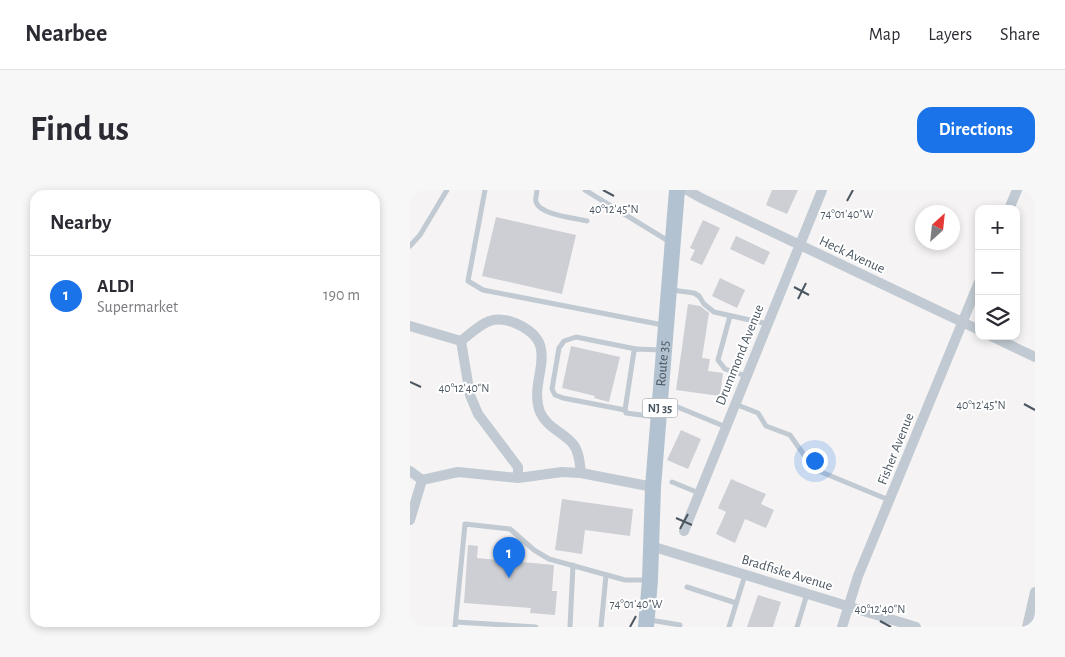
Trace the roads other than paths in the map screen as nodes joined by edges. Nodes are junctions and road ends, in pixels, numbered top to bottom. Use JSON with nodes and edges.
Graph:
{"nodes":[{"id":1,"x":412,"y":190,"type":"edge"},
{"id":2,"x":448,"y":190,"type":"edge"},
{"id":3,"x":485,"y":190,"type":"edge"},
{"id":4,"x":537,"y":190,"type":"edge"},
{"id":5,"x":585,"y":190,"type":"edge"},
{"id":6,"x":677,"y":190,"type":"edge"},
{"id":7,"x":687,"y":190,"type":"edge"},
{"id":8,"x":822,"y":190,"type":"edge"},
{"id":9,"x":1017,"y":190,"type":"edge"},
{"id":10,"x":410,"y":194,"type":"edge"},
{"id":11,"x":1011,"y":205,"type":"edge"},
{"id":12,"x":587,"y":221,"type":"dead end"},
{"id":13,"x":673,"y":244,"type":"junction"},
{"id":14,"x":800,"y":245,"type":"junction"},
{"id":15,"x":410,"y":246,"type":"edge"},
{"id":16,"x":669,"y":290,"type":"junction"},
{"id":17,"x":975,"y":292,"type":"edge"},
{"id":18,"x":730,"y":316,"type":"junction"},
{"id":19,"x":962,"y":323,"type":"junction"},
{"id":20,"x":768,"y":324,"type":"junction"},
{"id":21,"x":410,"y":326,"type":"edge"},
{"id":22,"x":666,"y":326,"type":"junction"},
{"id":23,"x":975,"y":328,"type":"edge"},
{"id":24,"x":999,"y":340,"type":"edge"},
{"id":25,"x":462,"y":341,"type":"junction"},
{"id":26,"x":636,"y":349,"type":"junction"},
{"id":27,"x":664,"y":350,"type":"junction"},
{"id":28,"x":1035,"y":357,"type":"edge"},
{"id":29,"x":747,"y":376,"type":"junction"},
{"id":30,"x":660,"y":400,"type":"junction"},
{"id":31,"x":735,"y":404,"type":"junction"},
{"id":32,"x":625,"y":410,"type":"junction"},
{"id":33,"x":659,"y":418,"type":"junction"},
{"id":34,"x":726,"y":427,"type":"junction"},
{"id":35,"x":410,"y":471,"type":"edge"},
{"id":36,"x":581,"y":473,"type":"junction"},
{"id":37,"x":518,"y":478,"type":"junction"},
{"id":38,"x":422,"y":480,"type":"junction"},
{"id":39,"x":672,"y":482,"type":"dead end"},
{"id":40,"x":653,"y":487,"type":"junction"},
{"id":41,"x":700,"y":493,"type":"junction"},
{"id":42,"x":889,"y":500,"type":"junction"},
{"id":43,"x":410,"y":520,"type":"edge"},
{"id":44,"x":684,"y":531,"type":"dead end"},
{"id":45,"x":651,"y":546,"type":"junction"},
{"id":46,"x":574,"y":565,"type":"junction"},
{"id":47,"x":606,"y":575,"type":"junction"},
{"id":48,"x":745,"y":575,"type":"junction"},
{"id":49,"x":650,"y":580,"type":"junction"},
{"id":50,"x":688,"y":587,"type":"dead end"},
{"id":51,"x":1035,"y":592,"type":"edge"},
{"id":52,"x":807,"y":594,"type":"junction"},
{"id":53,"x":736,"y":603,"type":"junction"},
{"id":54,"x":848,"y":606,"type":"junction"},
{"id":55,"x":647,"y":623,"type":"edge"},
{"id":56,"x":456,"y":625,"type":"edge"},
{"id":57,"x":536,"y":627,"type":"edge"},
{"id":58,"x":570,"y":627,"type":"edge"},
{"id":59,"x":601,"y":627,"type":"edge"},
{"id":60,"x":679,"y":627,"type":"edge"},
{"id":61,"x":729,"y":627,"type":"edge"},
{"id":62,"x":797,"y":627,"type":"edge"},
{"id":63,"x":842,"y":627,"type":"edge"},
{"id":64,"x":916,"y":627,"type":"edge"},
{"id":65,"x":1027,"y":627,"type":"edge"}],
"edges":[{"from":1,"to":10,"type":"lane"},
{"from":2,"to":15,"type":"lane"},
{"from":3,"to":22,"type":"lane"},
{"from":4,"to":12,"type":"lane"},
{"from":5,"to":13,"type":"lane"},
{"from":6,"to":13,"type":"main road","name":"Route 35","number":"NJ 35"},
{"from":7,"to":14,"type":"street","name":"Heck Avenue"},
{"from":8,"to":14,"type":"street","name":"Drummond Avenue"},
{"from":9,"to":11,"type":"street"},
{"from":13,"to":16,"type":"main road","name":"Route 35","number":"NJ 35"},
{"from":14,"to":19,"type":"street","name":"Heck Avenue"},
{"from":14,"to":20,"type":"street","name":"Drummond Avenue"},
{"from":16,"to":18,"type":"lane"},
{"from":16,"to":22,"type":"main road","name":"Route 35","number":"NJ 35"},
{"from":17,"to":19,"type":"street","name":"Fisher Avenue"},
{"from":18,"to":20,"type":"lane"},
{"from":18,"to":29,"type":"lane"},
{"from":19,"to":23,"type":"street","name":"Heck Avenue"},
{"from":19,"to":42,"type":"street","name":"Fisher Avenue"},
{"from":20,"to":29,"type":"street","name":"Drummond Avenue"},
{"from":21,"to":25,"type":"street"},
{"from":22,"to":27,"type":"main road","name":"Route 35","number":"NJ 35"},
{"from":24,"to":28,"type":"street"},
{"from":25,"to":36,"type":"street"},
{"from":25,"to":37,"type":"street"},
{"from":26,"to":27,"type":"lane"},
{"from":26,"to":32,"type":"lane"},
{"from":26,"to":32,"type":"lane"},
{"from":27,"to":30,"type":"main road","name":"Route 35","number":"NJ 35"},
{"from":29,"to":31,"type":"street","name":"Drummond Avenue"},
{"from":30,"to":33,"type":"main road","name":"Route 35","number":"NJ 35"},
{"from":30,"to":34,"type":"lane"},
{"from":31,"to":34,"type":"street","name":"Drummond Avenue"},
{"from":31,"to":42,"type":"lane"},
{"from":32,"to":33,"type":"lane"},
{"from":33,"to":40,"type":"main road","name":"Route 35","number":"NJ 35"},
{"from":34,"to":41,"type":"street","name":"Drummond Avenue"},
{"from":35,"to":38,"type":"street"},
{"from":36,"to":37,"type":"street"},
{"from":36,"to":40,"type":"street"},
{"from":37,"to":38,"type":"street"},
{"from":38,"to":43,"type":"street"},
{"from":39,"to":41,"type":"lane"},
{"from":40,"to":45,"type":"main road","name":"Route 35","number":"NJ 35"},
{"from":41,"to":44,"type":"street","name":"Drummond Avenue"},
{"from":42,"to":54,"type":"street","name":"Fisher Avenue"},
{"from":45,"to":48,"type":"street","name":"Bradfiske Avenue"},
{"from":45,"to":49,"type":"main road","name":"Route 35","number":"NJ 35"},
{"from":46,"to":47,"type":"lane"},
{"from":46,"to":56,"type":"lane"},
{"from":46,"to":58,"type":"lane"},
{"from":47,"to":49,"type":"lane"},
{"from":47,"to":59,"type":"lane"},
{"from":48,"to":52,"type":"street","name":"Bradfiske Avenue"},
{"from":48,"to":53,"type":"lane"},
{"from":49,"to":55,"type":"main road","name":"Route 35","number":"NJ 35"},
{"from":50,"to":53,"type":"lane"},
{"from":51,"to":65,"type":"street"},
{"from":52,"to":54,"type":"street","name":"Bradfiske Avenue"},
{"from":52,"to":62,"type":"lane"},
{"from":53,"to":61,"type":"lane"},
{"from":54,"to":63,"type":"street","name":"Fisher Avenue"},
{"from":54,"to":64,"type":"street","name":"Bradfiske Avenue"},
{"from":55,"to":60,"type":"lane"},
{"from":56,"to":57,"type":"lane"}]}
